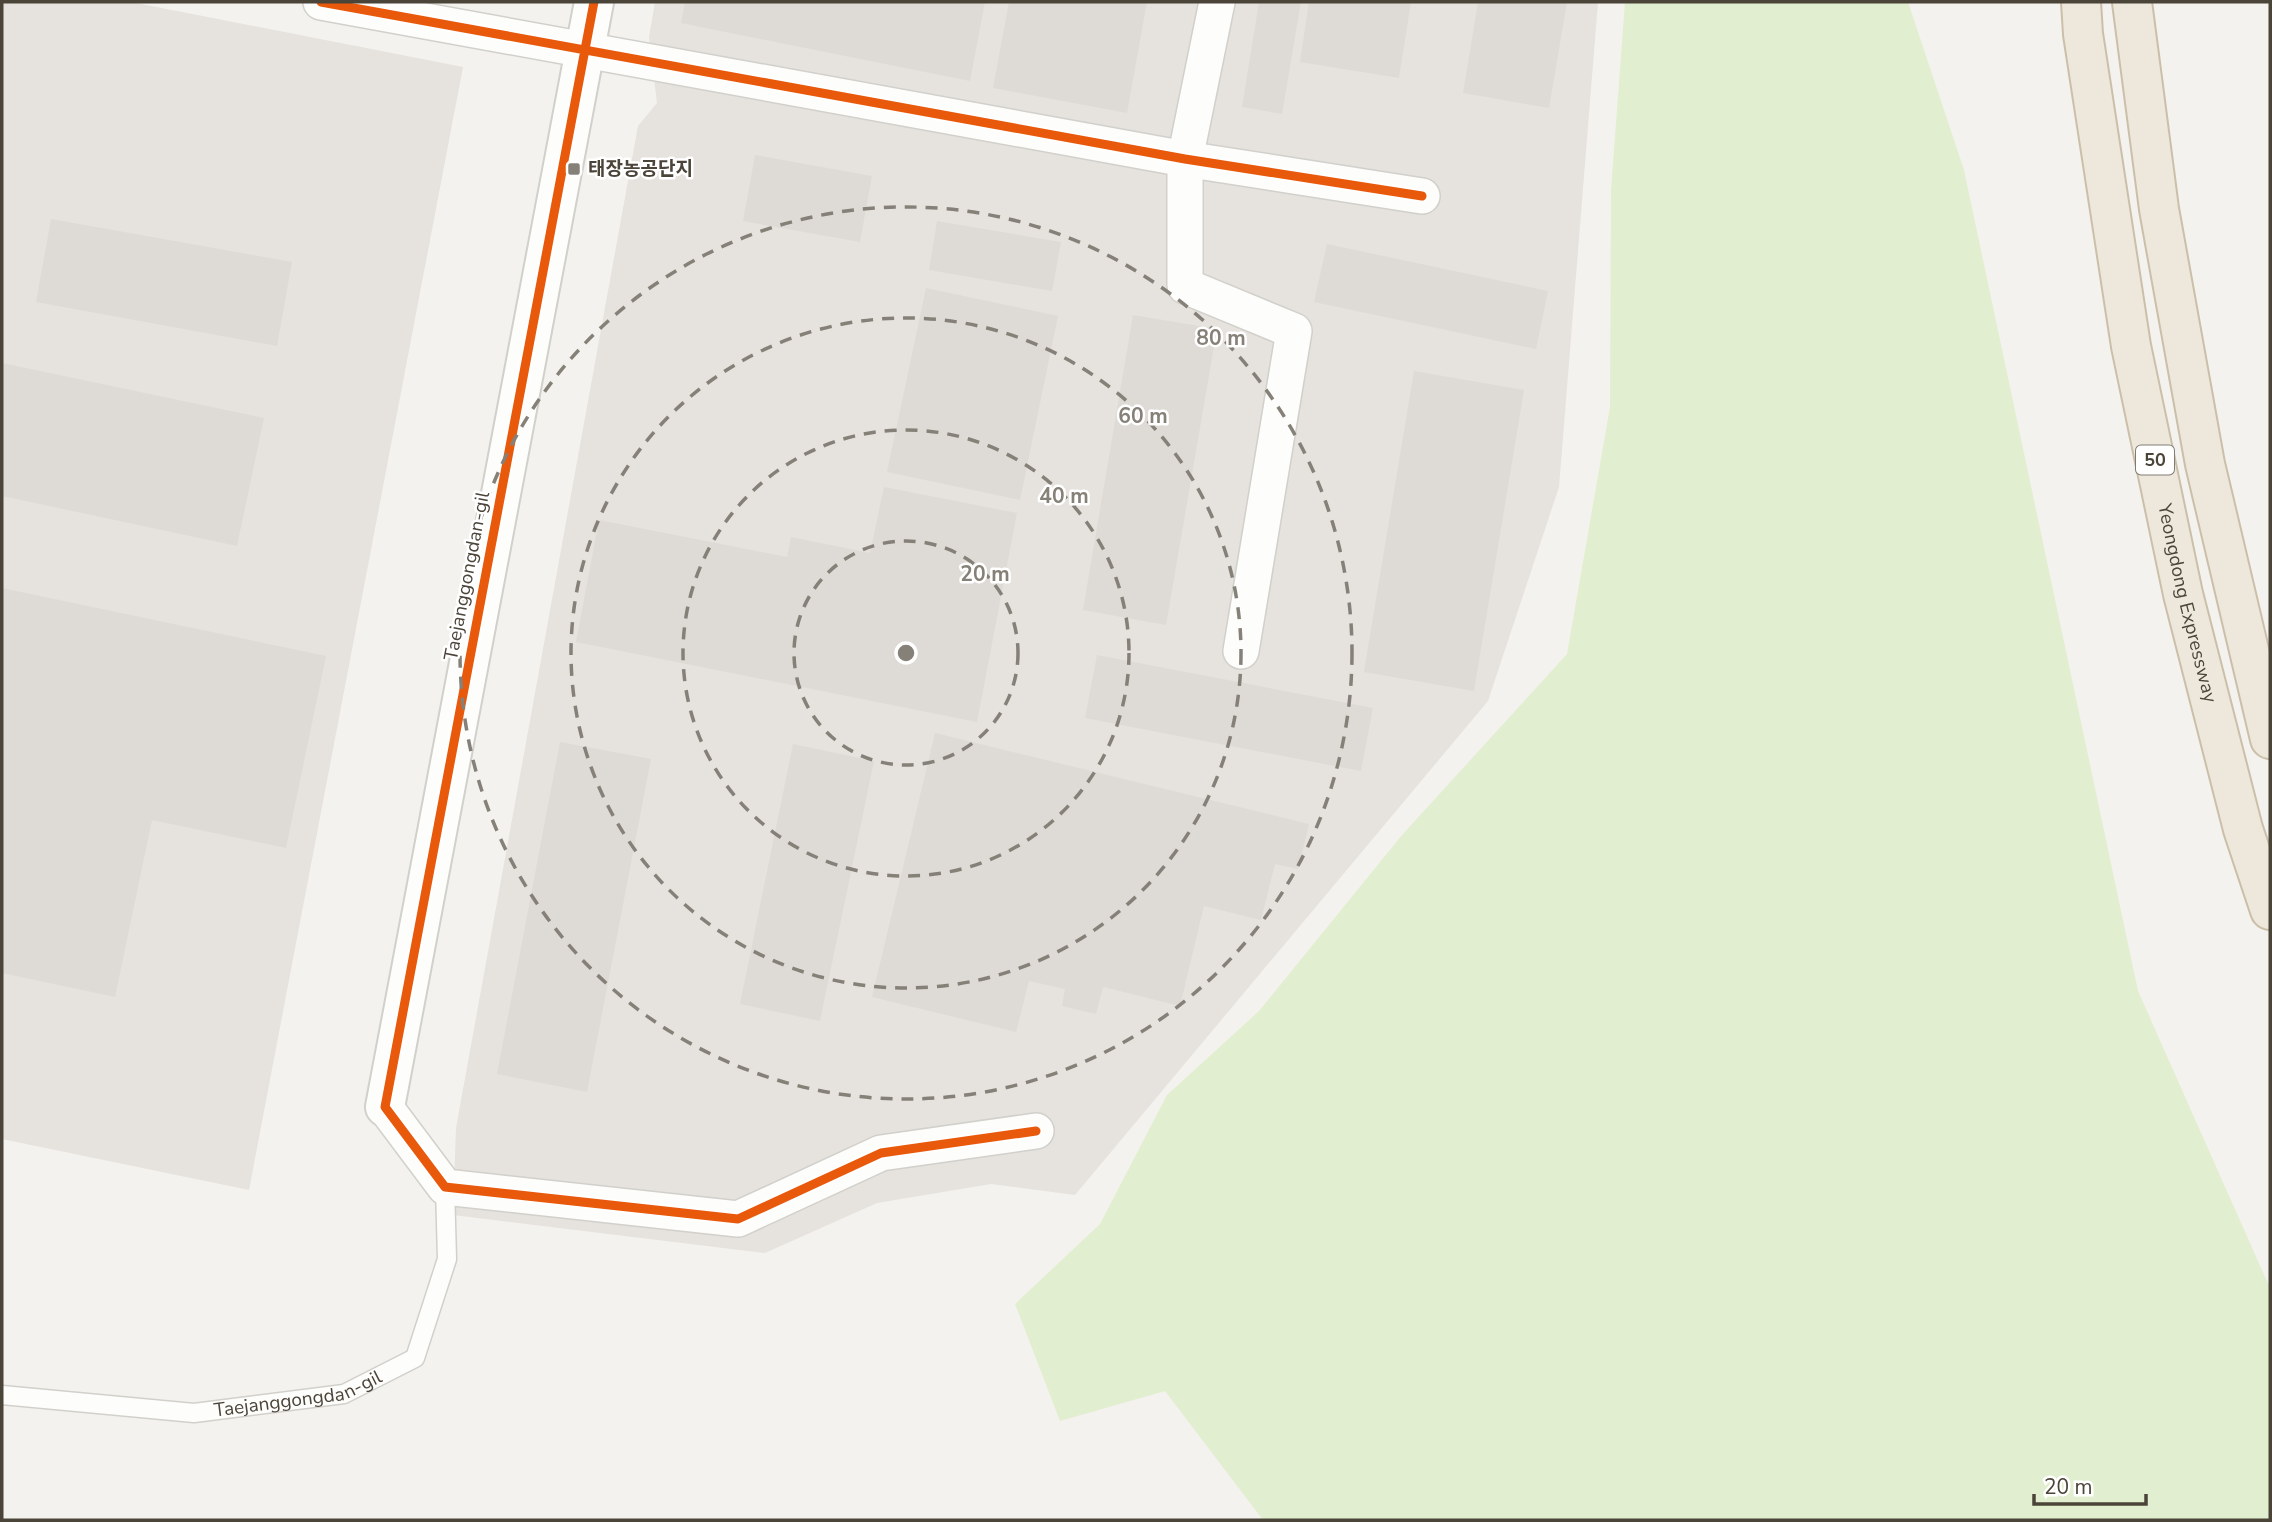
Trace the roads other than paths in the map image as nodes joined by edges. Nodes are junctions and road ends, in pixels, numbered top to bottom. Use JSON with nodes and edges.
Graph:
{"nodes":[{"id":1,"x":321,"y":2,"type":"edge"},
{"id":2,"x":594,"y":2,"type":"edge"},
{"id":3,"x":1217,"y":2,"type":"edge"},
{"id":4,"x":2081,"y":2,"type":"edge"},
{"id":5,"x":2132,"y":2,"type":"edge"},
{"id":6,"x":584,"y":51,"type":"junction"},
{"id":7,"x":1185,"y":159,"type":"junction"},
{"id":8,"x":1422,"y":196,"type":"dead end"},
{"id":9,"x":1241,"y":651,"type":"dead end"},
{"id":10,"x":2270,"y":739,"type":"edge"},
{"id":11,"x":2270,"y":910,"type":"edge"},
{"id":12,"x":385,"y":1107,"type":"joint"},
{"id":13,"x":1036,"y":1131,"type":"dead end"},
{"id":14,"x":445,"y":1187,"type":"junction"},
{"id":15,"x":2,"y":1395,"type":"edge"}],
"edges":[{"from":1,"to":6,"type":"street"},
{"from":2,"to":6,"type":"street","name":"Taejanggongdan-gil"},
{"from":3,"to":7,"type":"street"},
{"from":4,"to":11,"type":"highway","name":"Yeongdong Expressway","number":"50"},
{"from":5,"to":10,"type":"highway","number":"50"},
{"from":6,"to":7,"type":"street"},
{"from":6,"to":12,"type":"street","name":"Taejanggongdan-gil"},
{"from":7,"to":8,"type":"street"},
{"from":7,"to":9,"type":"street"},
{"from":12,"to":14,"type":"street"},
{"from":13,"to":14,"type":"street"},
{"from":14,"to":15,"type":"lane","name":"Taejanggongdan-gil"}]}
